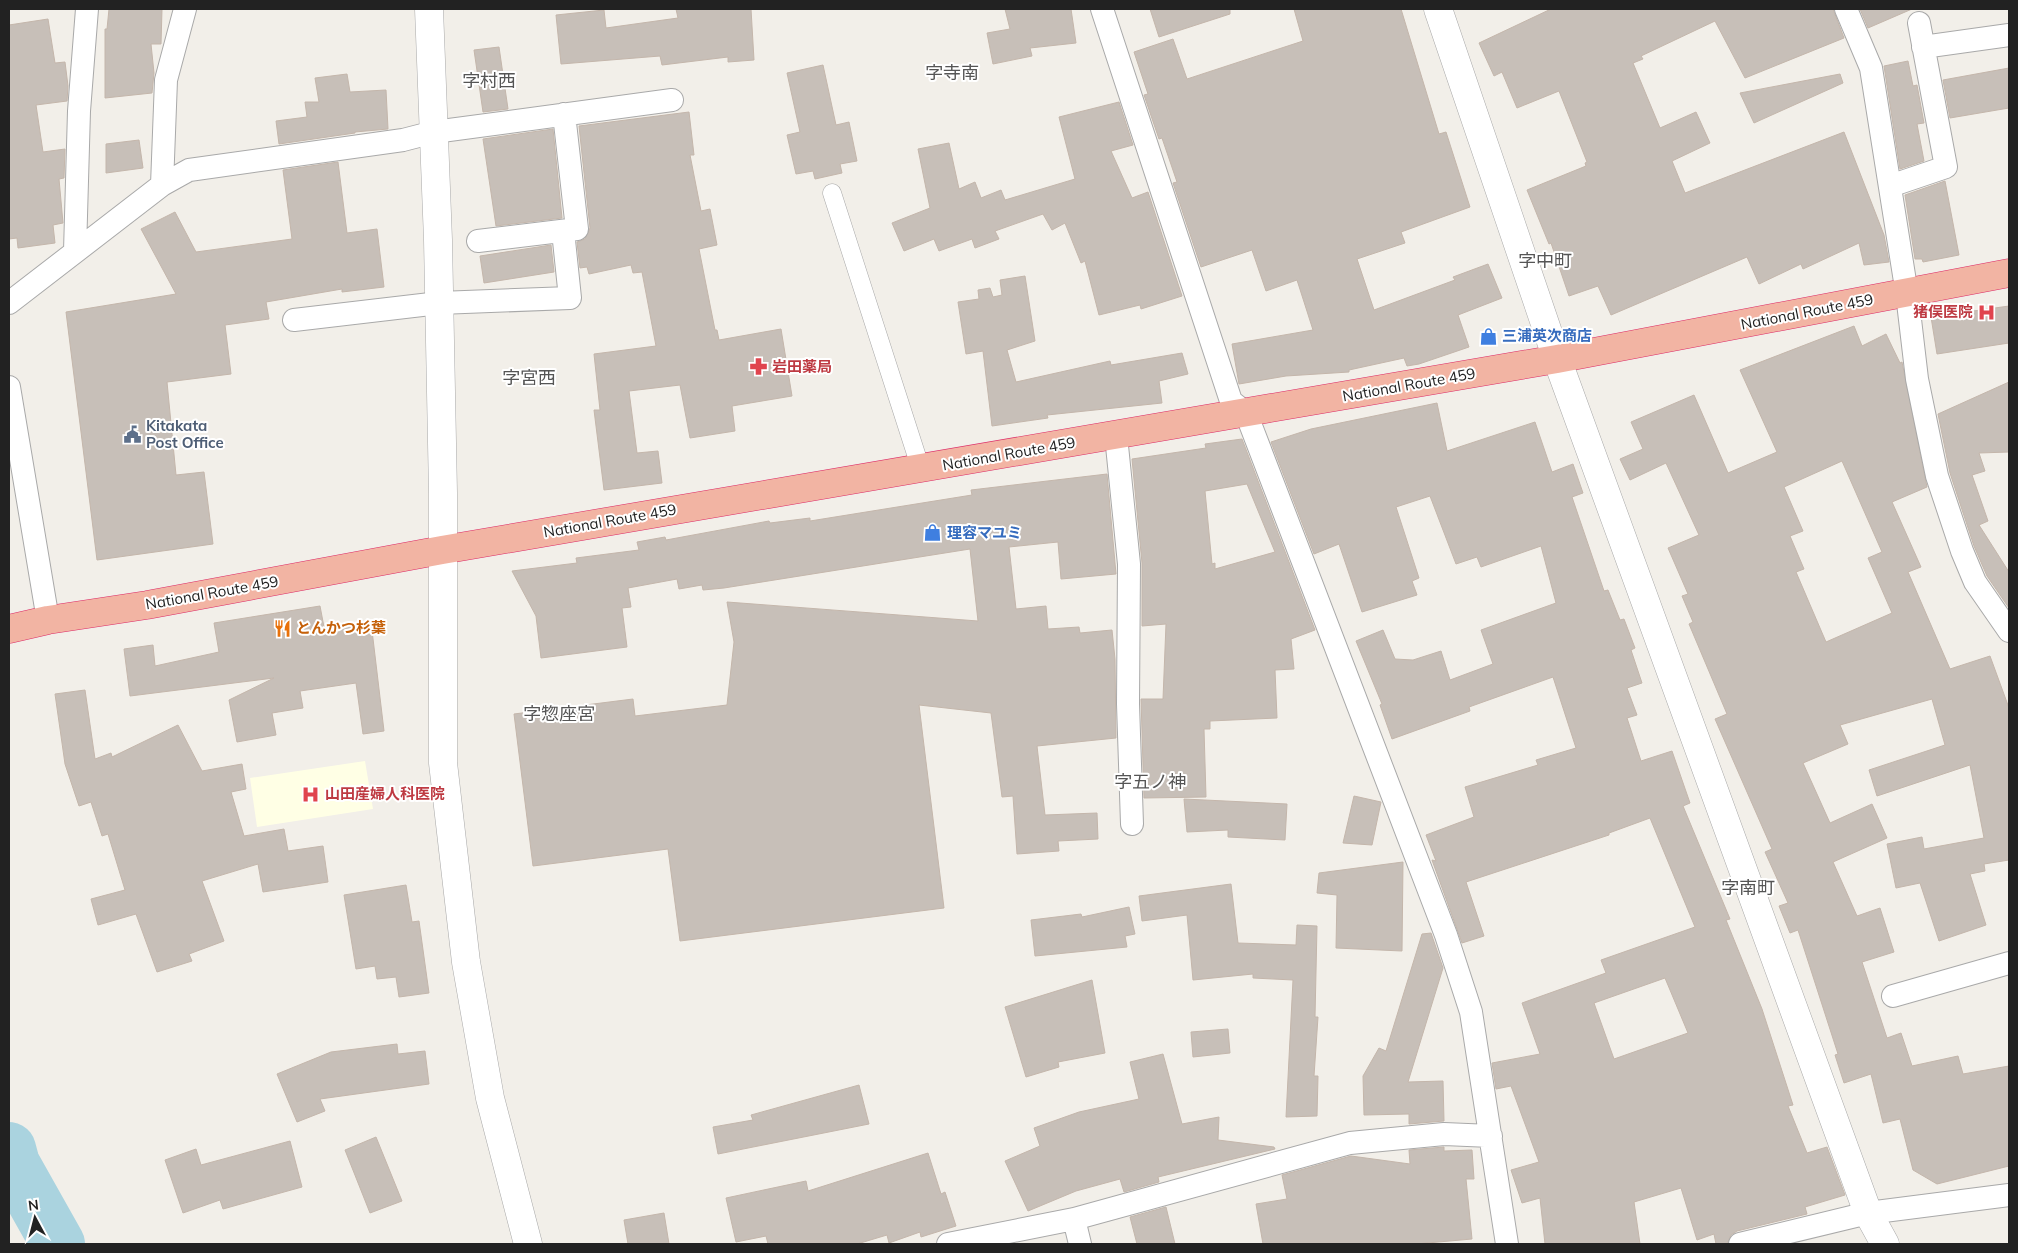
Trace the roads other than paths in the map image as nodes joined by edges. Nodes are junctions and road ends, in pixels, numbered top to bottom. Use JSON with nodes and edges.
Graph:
{"nodes":[{"id":1,"x":87,"y":9,"type":"edge"},
{"id":2,"x":186,"y":9,"type":"edge"},
{"id":3,"x":429,"y":9,"type":"edge"},
{"id":4,"x":1102,"y":9,"type":"edge"},
{"id":5,"x":1438,"y":9,"type":"edge"},
{"id":6,"x":1846,"y":9,"type":"edge"},
{"id":7,"x":1919,"y":23,"type":"dead end"},
{"id":8,"x":2009,"y":35,"type":"edge"},
{"id":9,"x":1923,"y":47,"type":"junction"},
{"id":10,"x":672,"y":100,"type":"dead end"},
{"id":11,"x":564,"y":114,"type":"junction"},
{"id":12,"x":434,"y":132,"type":"junction"},
{"id":13,"x":162,"y":185,"type":"junction"},
{"id":14,"x":1890,"y":186,"type":"junction"},
{"id":15,"x":832,"y":194,"type":"dead end"},
{"id":16,"x":563,"y":231,"type":"junction"},
{"id":17,"x":478,"y":240,"type":"dead end"},
{"id":18,"x":75,"y":252,"type":"junction"},
{"id":19,"x":2009,"y":273,"type":"edge"},
{"id":20,"x":1907,"y":294,"type":"junction"},
{"id":21,"x":9,"y":303,"type":"edge"},
{"id":22,"x":439,"y":303,"type":"junction"},
{"id":23,"x":294,"y":320,"type":"dead end"},
{"id":24,"x":1557,"y":359,"type":"junction"},
{"id":25,"x":9,"y":387,"type":"edge"},
{"id":26,"x":1246,"y":413,"type":"junction"},
{"id":27,"x":1116,"y":436,"type":"junction"},
{"id":28,"x":918,"y":460,"type":"dead end"},
{"id":29,"x":442,"y":550,"type":"junction"},
{"id":30,"x":48,"y":620,"type":"junction"},
{"id":31,"x":11,"y":628,"type":"edge"},
{"id":32,"x":2009,"y":631,"type":"edge"},
{"id":33,"x":1132,"y":824,"type":"dead end"},
{"id":34,"x":2009,"y":963,"type":"edge"},
{"id":35,"x":1892,"y":996,"type":"dead end"},
{"id":36,"x":1491,"y":1136,"type":"junction"},
{"id":37,"x":2009,"y":1195,"type":"edge"},
{"id":38,"x":1868,"y":1213,"type":"junction"},
{"id":39,"x":1074,"y":1219,"type":"junction"},
{"id":40,"x":528,"y":1244,"type":"edge"},
{"id":41,"x":948,"y":1244,"type":"edge"},
{"id":42,"x":1080,"y":1244,"type":"edge"},
{"id":43,"x":1507,"y":1244,"type":"edge"},
{"id":44,"x":1740,"y":1244,"type":"edge"},
{"id":45,"x":1886,"y":1244,"type":"edge"}],
"edges":[{"from":1,"to":18,"type":"street"},
{"from":2,"to":13,"type":"street"},
{"from":3,"to":12,"type":"street"},
{"from":4,"to":26,"type":"street"},
{"from":5,"to":24,"type":"street"},
{"from":6,"to":14,"type":"street"},
{"from":7,"to":9,"type":"street"},
{"from":8,"to":9,"type":"street"},
{"from":9,"to":14,"type":"street"},
{"from":10,"to":11,"type":"street"},
{"from":11,"to":12,"type":"street"},
{"from":11,"to":16,"type":"street"},
{"from":12,"to":13,"type":"street"},
{"from":12,"to":22,"type":"street"},
{"from":13,"to":18,"type":"street"},
{"from":14,"to":20,"type":"street"},
{"from":15,"to":28,"type":"street"},
{"from":16,"to":17,"type":"street"},
{"from":16,"to":22,"type":"street"},
{"from":18,"to":21,"type":"street"},
{"from":19,"to":20,"type":"highway","name":"National Route 459"},
{"from":20,"to":24,"type":"highway","name":"National Route 459"},
{"from":20,"to":32,"type":"street"},
{"from":22,"to":23,"type":"street"},
{"from":22,"to":29,"type":"street"},
{"from":24,"to":26,"type":"highway","name":"National Route 459"},
{"from":24,"to":38,"type":"street"},
{"from":25,"to":30,"type":"street"},
{"from":26,"to":27,"type":"highway","name":"National Route 459"},
{"from":26,"to":36,"type":"street"},
{"from":27,"to":29,"type":"highway","name":"National Route 459"},
{"from":27,"to":33,"type":"street"},
{"from":29,"to":30,"type":"highway","name":"National Route 459"},
{"from":29,"to":40,"type":"street"},
{"from":30,"to":31,"type":"highway","name":"National Route 459"},
{"from":34,"to":35,"type":"street"},
{"from":36,"to":39,"type":"street"},
{"from":36,"to":43,"type":"street"},
{"from":37,"to":38,"type":"street"},
{"from":38,"to":44,"type":"street"},
{"from":38,"to":45,"type":"street"},
{"from":39,"to":41,"type":"street"},
{"from":39,"to":42,"type":"street"}]}
